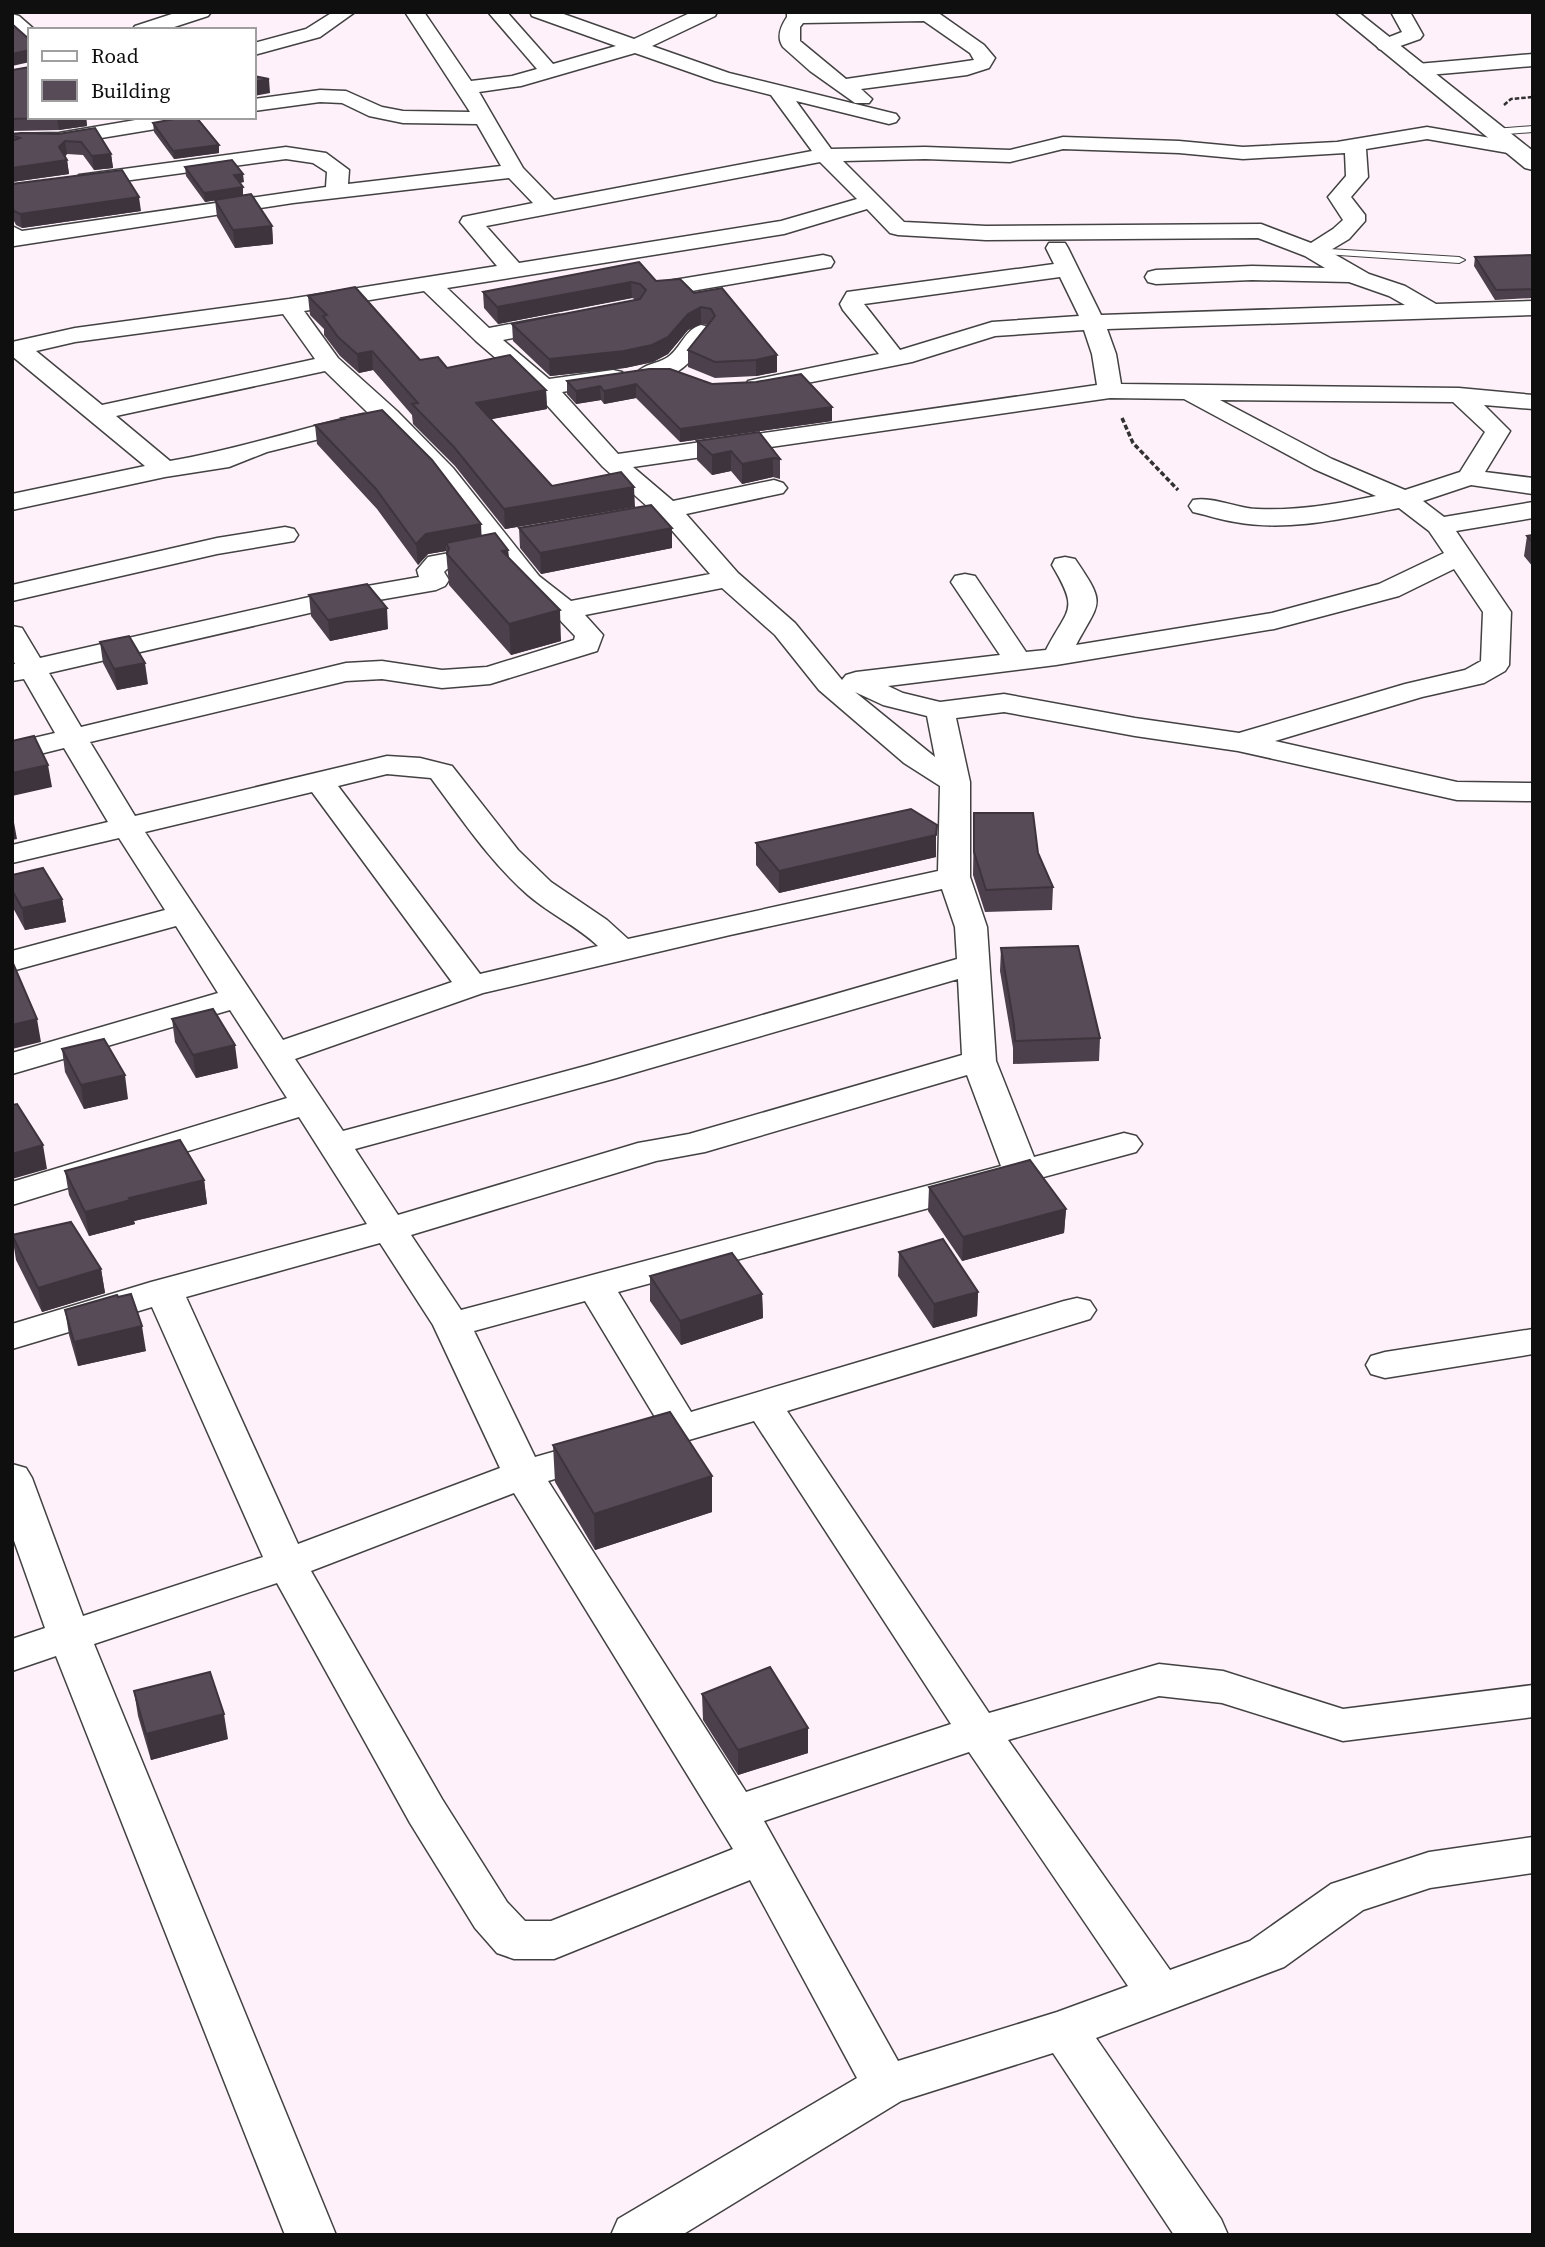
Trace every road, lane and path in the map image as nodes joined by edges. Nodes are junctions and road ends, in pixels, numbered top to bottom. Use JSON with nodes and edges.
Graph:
{"nodes":[{"id":1,"x":201,"y":12,"type":"edge"},
{"id":2,"x":346,"y":12,"type":"edge"},
{"id":3,"x":414,"y":12,"type":"edge"},
{"id":4,"x":497,"y":12,"type":"edge"},
{"id":5,"x":540,"y":12,"type":"edge"},
{"id":6,"x":708,"y":12,"type":"edge"},
{"id":7,"x":1345,"y":12,"type":"edge"},
{"id":8,"x":1400,"y":12,"type":"edge"},
{"id":9,"x":922,"y":13,"type":"edge"},
{"id":10,"x":796,"y":15,"type":"edge"},
{"id":11,"x":12,"y":20,"type":"edge"},
{"id":12,"x":149,"y":28,"type":"edge"},
{"id":13,"x":28,"y":33,"type":"edge"},
{"id":14,"x":1386,"y":45,"type":"junction"},
{"id":15,"x":636,"y":46,"type":"junction"},
{"id":16,"x":256,"y":48,"type":"edge"},
{"id":17,"x":1533,"y":60,"type":"edge"},
{"id":18,"x":548,"y":70,"type":"junction"},
{"id":19,"x":1417,"y":70,"type":"junction"},
{"id":20,"x":843,"y":85,"type":"junction"},
{"id":21,"x":466,"y":88,"type":"junction"},
{"id":22,"x":780,"y":93,"type":"junction"},
{"id":23,"x":256,"y":105,"type":"edge"},
{"id":24,"x":483,"y":118,"type":"junction"},
{"id":25,"x":889,"y":118,"type":"junction"},
{"id":26,"x":72,"y":119,"type":"edge"},
{"id":27,"x":180,"y":119,"type":"edge"},
{"id":28,"x":1533,"y":129,"type":"edge"},
{"id":29,"x":1494,"y":132,"type":"junction"},
{"id":30,"x":59,"y":139,"type":"junction"},
{"id":31,"x":16,"y":140,"type":"edge"},
{"id":32,"x":1355,"y":146,"type":"junction"},
{"id":33,"x":1514,"y":148,"type":"junction"},
{"id":34,"x":925,"y":153,"type":"junction"},
{"id":35,"x":825,"y":156,"type":"junction"},
{"id":36,"x":1533,"y":163,"type":"edge"},
{"id":37,"x":513,"y":171,"type":"junction"},
{"id":38,"x":87,"y":180,"type":"junction"},
{"id":39,"x":62,"y":184,"type":"edge"},
{"id":40,"x":337,"y":191,"type":"junction"},
{"id":41,"x":869,"y":202,"type":"junction"},
{"id":42,"x":549,"y":207,"type":"junction"},
{"id":43,"x":784,"y":227,"type":"junction"},
{"id":44,"x":1131,"y":232,"type":"junction"},
{"id":45,"x":12,"y":233,"type":"edge"},
{"id":46,"x":1050,"y":234,"type":"junction"},
{"id":47,"x":1313,"y":251,"type":"junction"},
{"id":48,"x":1460,"y":260,"type":"dead end"},
{"id":49,"x":823,"y":262,"type":"junction"},
{"id":50,"x":1067,"y":269,"type":"junction"},
{"id":51,"x":514,"y":271,"type":"junction"},
{"id":52,"x":1354,"y":275,"type":"junction"},
{"id":53,"x":1156,"y":277,"type":"junction"},
{"id":54,"x":428,"y":282,"type":"junction"},
{"id":55,"x":674,"y":287,"type":"edge"},
{"id":56,"x":855,"y":297,"type":"junction"},
{"id":57,"x":289,"y":306,"type":"junction"},
{"id":58,"x":1533,"y":308,"type":"edge"},
{"id":59,"x":1433,"y":312,"type":"junction"},
{"id":60,"x":584,"y":317,"type":"edge"},
{"id":61,"x":1180,"y":321,"type":"junction"},
{"id":62,"x":1092,"y":322,"type":"junction"},
{"id":63,"x":701,"y":332,"type":"edge"},
{"id":64,"x":484,"y":336,"type":"junction"},
{"id":65,"x":15,"y":348,"type":"edge"},
{"id":66,"x":894,"y":358,"type":"junction"},
{"id":67,"x":330,"y":363,"type":"junction"},
{"id":68,"x":649,"y":373,"type":"junction"},
{"id":69,"x":687,"y":378,"type":"edge"},
{"id":70,"x":544,"y":387,"type":"junction"},
{"id":71,"x":731,"y":388,"type":"edge"},
{"id":72,"x":1110,"y":391,"type":"junction"},
{"id":73,"x":1185,"y":392,"type":"junction"},
{"id":74,"x":1459,"y":395,"type":"junction"},
{"id":75,"x":1533,"y":402,"type":"edge"},
{"id":76,"x":97,"y":413,"type":"junction"},
{"id":77,"x":388,"y":416,"type":"junction"},
{"id":78,"x":612,"y":462,"type":"junction"},
{"id":79,"x":165,"y":469,"type":"junction"},
{"id":80,"x":1469,"y":477,"type":"junction"},
{"id":81,"x":1533,"y":486,"type":"edge"},
{"id":82,"x":774,"y":488,"type":"dead end"},
{"id":83,"x":1404,"y":499,"type":"junction"},
{"id":84,"x":12,"y":502,"type":"edge"},
{"id":85,"x":1202,"y":506,"type":"joint"},
{"id":86,"x":1533,"y":510,"type":"edge"},
{"id":87,"x":669,"y":511,"type":"junction"},
{"id":88,"x":630,"y":518,"type":"edge"},
{"id":89,"x":1439,"y":526,"type":"junction"},
{"id":90,"x":285,"y":535,"type":"dead end"},
{"id":91,"x":509,"y":543,"type":"junction"},
{"id":92,"x":1460,"y":556,"type":"junction"},
{"id":93,"x":1065,"y":565,"type":"dead end"},
{"id":94,"x":728,"y":579,"type":"junction"},
{"id":95,"x":965,"y":582,"type":"dead end"},
{"id":96,"x":12,"y":593,"type":"edge"},
{"id":97,"x":566,"y":610,"type":"junction"},
{"id":98,"x":12,"y":634,"type":"edge"},
{"id":99,"x":1056,"y":657,"type":"junction"},
{"id":100,"x":1018,"y":661,"type":"junction"},
{"id":101,"x":22,"y":671,"type":"edge"},
{"id":102,"x":843,"y":683,"type":"junction"},
{"id":103,"x":1004,"y":703,"type":"junction"},
{"id":104,"x":940,"y":711,"type":"junction"},
{"id":105,"x":73,"y":737,"type":"junction"},
{"id":106,"x":1238,"y":743,"type":"junction"},
{"id":107,"x":12,"y":752,"type":"edge"},
{"id":108,"x":318,"y":781,"type":"junction"},
{"id":109,"x":955,"y":782,"type":"junction"},
{"id":110,"x":1533,"y":792,"type":"edge"},
{"id":111,"x":127,"y":827,"type":"junction"},
{"id":112,"x":12,"y":854,"type":"edge"},
{"id":113,"x":954,"y":877,"type":"junction"},
{"id":114,"x":184,"y":915,"type":"junction"},
{"id":115,"x":620,"y":950,"type":"junction"},
{"id":116,"x":12,"y":961,"type":"edge"},
{"id":117,"x":972,"y":965,"type":"junction"},
{"id":118,"x":471,"y":986,"type":"junction"},
{"id":119,"x":239,"y":997,"type":"junction"},
{"id":120,"x":276,"y":1054,"type":"junction"},
{"id":121,"x":979,"y":1061,"type":"junction"},
{"id":122,"x":12,"y":1064,"type":"edge"},
{"id":123,"x":308,"y":1103,"type":"junction"},
{"id":124,"x":334,"y":1144,"type":"junction"},
{"id":125,"x":1124,"y":1144,"type":"dead end"},
{"id":126,"x":1021,"y":1171,"type":"junction"},
{"id":127,"x":12,"y":1194,"type":"edge"},
{"id":128,"x":390,"y":1228,"type":"junction"},
{"id":129,"x":595,"y":1286,"type":"junction"},
{"id":130,"x":164,"y":1290,"type":"junction"},
{"id":131,"x":1077,"y":1310,"type":"dead end"},
{"id":132,"x":452,"y":1325,"type":"junction"},
{"id":133,"x":12,"y":1337,"type":"edge"},
{"id":134,"x":1533,"y":1342,"type":"edge"},
{"id":135,"x":1385,"y":1365,"type":"dead end"},
{"id":136,"x":764,"y":1405,"type":"junction"},
{"id":137,"x":682,"y":1429,"type":"junction"},
{"id":138,"x":523,"y":1474,"type":"junction"},
{"id":139,"x":12,"y":1478,"type":"edge"},
{"id":140,"x":287,"y":1564,"type":"junction"},
{"id":141,"x":69,"y":1635,"type":"junction"},
{"id":142,"x":12,"y":1655,"type":"edge"},
{"id":143,"x":1533,"y":1702,"type":"edge"},
{"id":144,"x":979,"y":1732,"type":"junction"},
{"id":145,"x":736,"y":1813,"type":"junction"},
{"id":146,"x":1533,"y":1855,"type":"edge"},
{"id":147,"x":762,"y":1856,"type":"junction"},
{"id":148,"x":1161,"y":1995,"type":"junction"},
{"id":149,"x":1064,"y":2029,"type":"junction"},
{"id":150,"x":886,"y":2085,"type":"junction"},
{"id":151,"x":311,"y":2235,"type":"edge"},
{"id":152,"x":636,"y":2235,"type":"edge"},
{"id":153,"x":1203,"y":2235,"type":"edge"}],
"edges":[{"from":1,"to":12,"type":"street"},
{"from":2,"to":16,"type":"street"},
{"from":3,"to":21,"type":"street"},
{"from":4,"to":18,"type":"street"},
{"from":5,"to":15,"type":"street"},
{"from":6,"to":15,"type":"street"},
{"from":7,"to":14,"type":"street"},
{"from":8,"to":14,"type":"street"},
{"from":9,"to":10,"type":"street"},
{"from":9,"to":20,"type":"street"},
{"from":10,"to":20,"type":"street"},
{"from":11,"to":13,"type":"street"},
{"from":14,"to":19,"type":"street"},
{"from":15,"to":18,"type":"street"},
{"from":15,"to":22,"type":"street"},
{"from":17,"to":19,"type":"street"},
{"from":18,"to":21,"type":"street"},
{"from":19,"to":29,"type":"street"},
{"from":20,"to":25,"type":"street"},
{"from":21,"to":24,"type":"street"},
{"from":22,"to":25,"type":"street"},
{"from":22,"to":35,"type":"street"},
{"from":23,"to":24,"type":"street"},
{"from":24,"to":37,"type":"street"},
{"from":25,"to":34,"type":"street"},
{"from":26,"to":31,"type":"street"},
{"from":27,"to":30,"type":"street"},
{"from":28,"to":29,"type":"lane"},
{"from":29,"to":33,"type":"street"},
{"from":30,"to":31,"type":"street"},
{"from":30,"to":38,"type":"street"},
{"from":32,"to":33,"type":"street"},
{"from":32,"to":34,"type":"street"},
{"from":32,"to":47,"type":"street"},
{"from":33,"to":36,"type":"street"},
{"from":34,"to":35,"type":"street"},
{"from":35,"to":41,"type":"street"},
{"from":35,"to":42,"type":"street"},
{"from":37,"to":40,"type":"street"},
{"from":37,"to":42,"type":"street"},
{"from":38,"to":39,"type":"street"},
{"from":38,"to":40,"type":"street"},
{"from":40,"to":45,"type":"street"},
{"from":41,"to":43,"type":"street"},
{"from":41,"to":46,"type":"street"},
{"from":42,"to":51,"type":"street"},
{"from":43,"to":49,"type":"street"},
{"from":43,"to":51,"type":"street"},
{"from":44,"to":46,"type":"street"},
{"from":44,"to":47,"type":"street"},
{"from":44,"to":53,"type":"street"},
{"from":46,"to":50,"type":"street"},
{"from":47,"to":48,"type":"lane"},
{"from":47,"to":52,"type":"street"},
{"from":49,"to":55,"type":"street"},
{"from":49,"to":56,"type":"street"},
{"from":50,"to":56,"type":"street"},
{"from":50,"to":62,"type":"street"},
{"from":51,"to":54,"type":"street"},
{"from":52,"to":53,"type":"street"},
{"from":52,"to":59,"type":"street"},
{"from":53,"to":61,"type":"street"},
{"from":54,"to":57,"type":"street"},
{"from":54,"to":64,"type":"street"},
{"from":56,"to":66,"type":"street"},
{"from":57,"to":65,"type":"street"},
{"from":57,"to":67,"type":"street"},
{"from":58,"to":59,"type":"street"},
{"from":59,"to":61,"type":"street"},
{"from":60,"to":64,"type":"street"},
{"from":61,"to":62,"type":"street"},
{"from":62,"to":66,"type":"street"},
{"from":62,"to":72,"type":"street"},
{"from":63,"to":68,"type":"street"},
{"from":64,"to":70,"type":"street"},
{"from":65,"to":76,"type":"street"},
{"from":66,"to":71,"type":"street"},
{"from":67,"to":76,"type":"street"},
{"from":67,"to":77,"type":"street"},
{"from":68,"to":69,"type":"street"},
{"from":68,"to":70,"type":"street"},
{"from":70,"to":78,"type":"street"},
{"from":72,"to":73,"type":"street"},
{"from":72,"to":78,"type":"street"},
{"from":72,"to":85,"type":"path"},
{"from":73,"to":74,"type":"street"},
{"from":73,"to":83,"type":"street"},
{"from":74,"to":75,"type":"street"},
{"from":74,"to":80,"type":"street"},
{"from":76,"to":79,"type":"street"},
{"from":77,"to":79,"type":"street"},
{"from":77,"to":91,"type":"street"},
{"from":78,"to":87,"type":"street"},
{"from":79,"to":84,"type":"street"},
{"from":80,"to":81,"type":"street"},
{"from":80,"to":83,"type":"street"},
{"from":82,"to":87,"type":"street"},
{"from":83,"to":85,"type":"street"},
{"from":83,"to":89,"type":"street"},
{"from":86,"to":89,"type":"street"},
{"from":87,"to":88,"type":"street"},
{"from":87,"to":94,"type":"street"},
{"from":89,"to":92,"type":"street"},
{"from":90,"to":96,"type":"street"},
{"from":91,"to":97,"type":"street"},
{"from":91,"to":101,"type":"street"},
{"from":92,"to":99,"type":"street"},
{"from":92,"to":106,"type":"street"},
{"from":93,"to":99,"type":"street"},
{"from":94,"to":97,"type":"street"},
{"from":94,"to":102,"type":"street"},
{"from":95,"to":100,"type":"street"},
{"from":97,"to":105,"type":"street"},
{"from":98,"to":101,"type":"street"},
{"from":99,"to":100,"type":"street"},
{"from":100,"to":102,"type":"street"},
{"from":100,"to":103,"type":"street"},
{"from":101,"to":105,"type":"street"},
{"from":102,"to":104,"type":"street"},
{"from":102,"to":109,"type":"street"},
{"from":103,"to":104,"type":"street"},
{"from":103,"to":106,"type":"street"},
{"from":104,"to":109,"type":"street"},
{"from":105,"to":107,"type":"street"},
{"from":105,"to":111,"type":"street"},
{"from":106,"to":110,"type":"street"},
{"from":108,"to":111,"type":"street"},
{"from":108,"to":115,"type":"street"},
{"from":108,"to":118,"type":"street"},
{"from":109,"to":113,"type":"street"},
{"from":111,"to":112,"type":"street"},
{"from":111,"to":114,"type":"street"},
{"from":113,"to":115,"type":"street"},
{"from":113,"to":117,"type":"street"},
{"from":114,"to":116,"type":"street"},
{"from":114,"to":119,"type":"street"},
{"from":115,"to":118,"type":"street"},
{"from":117,"to":121,"type":"street"},
{"from":117,"to":124,"type":"street"},
{"from":118,"to":120,"type":"street"},
{"from":119,"to":120,"type":"street"},
{"from":119,"to":122,"type":"street"},
{"from":120,"to":123,"type":"street"},
{"from":121,"to":126,"type":"street"},
{"from":121,"to":128,"type":"street"},
{"from":123,"to":124,"type":"street"},
{"from":123,"to":127,"type":"street"},
{"from":124,"to":128,"type":"street"},
{"from":125,"to":126,"type":"street"},
{"from":126,"to":129,"type":"street"},
{"from":128,"to":130,"type":"street"},
{"from":128,"to":132,"type":"street"},
{"from":129,"to":132,"type":"street"},
{"from":129,"to":137,"type":"street"},
{"from":130,"to":133,"type":"street"},
{"from":130,"to":140,"type":"street"},
{"from":131,"to":136,"type":"street"},
{"from":132,"to":138,"type":"street"},
{"from":134,"to":135,"type":"street"},
{"from":136,"to":137,"type":"street"},
{"from":136,"to":144,"type":"street"},
{"from":137,"to":138,"type":"street"},
{"from":138,"to":140,"type":"street"},
{"from":138,"to":145,"type":"street"},
{"from":139,"to":141,"type":"street"},
{"from":140,"to":141,"type":"street"},
{"from":140,"to":147,"type":"street"},
{"from":141,"to":142,"type":"street"},
{"from":141,"to":151,"type":"street"},
{"from":143,"to":144,"type":"street"},
{"from":144,"to":145,"type":"street"},
{"from":144,"to":148,"type":"street"},
{"from":145,"to":147,"type":"street"},
{"from":146,"to":148,"type":"street"},
{"from":147,"to":150,"type":"street"},
{"from":148,"to":149,"type":"street"},
{"from":149,"to":150,"type":"street"},
{"from":149,"to":153,"type":"street"},
{"from":150,"to":152,"type":"street"}]}
